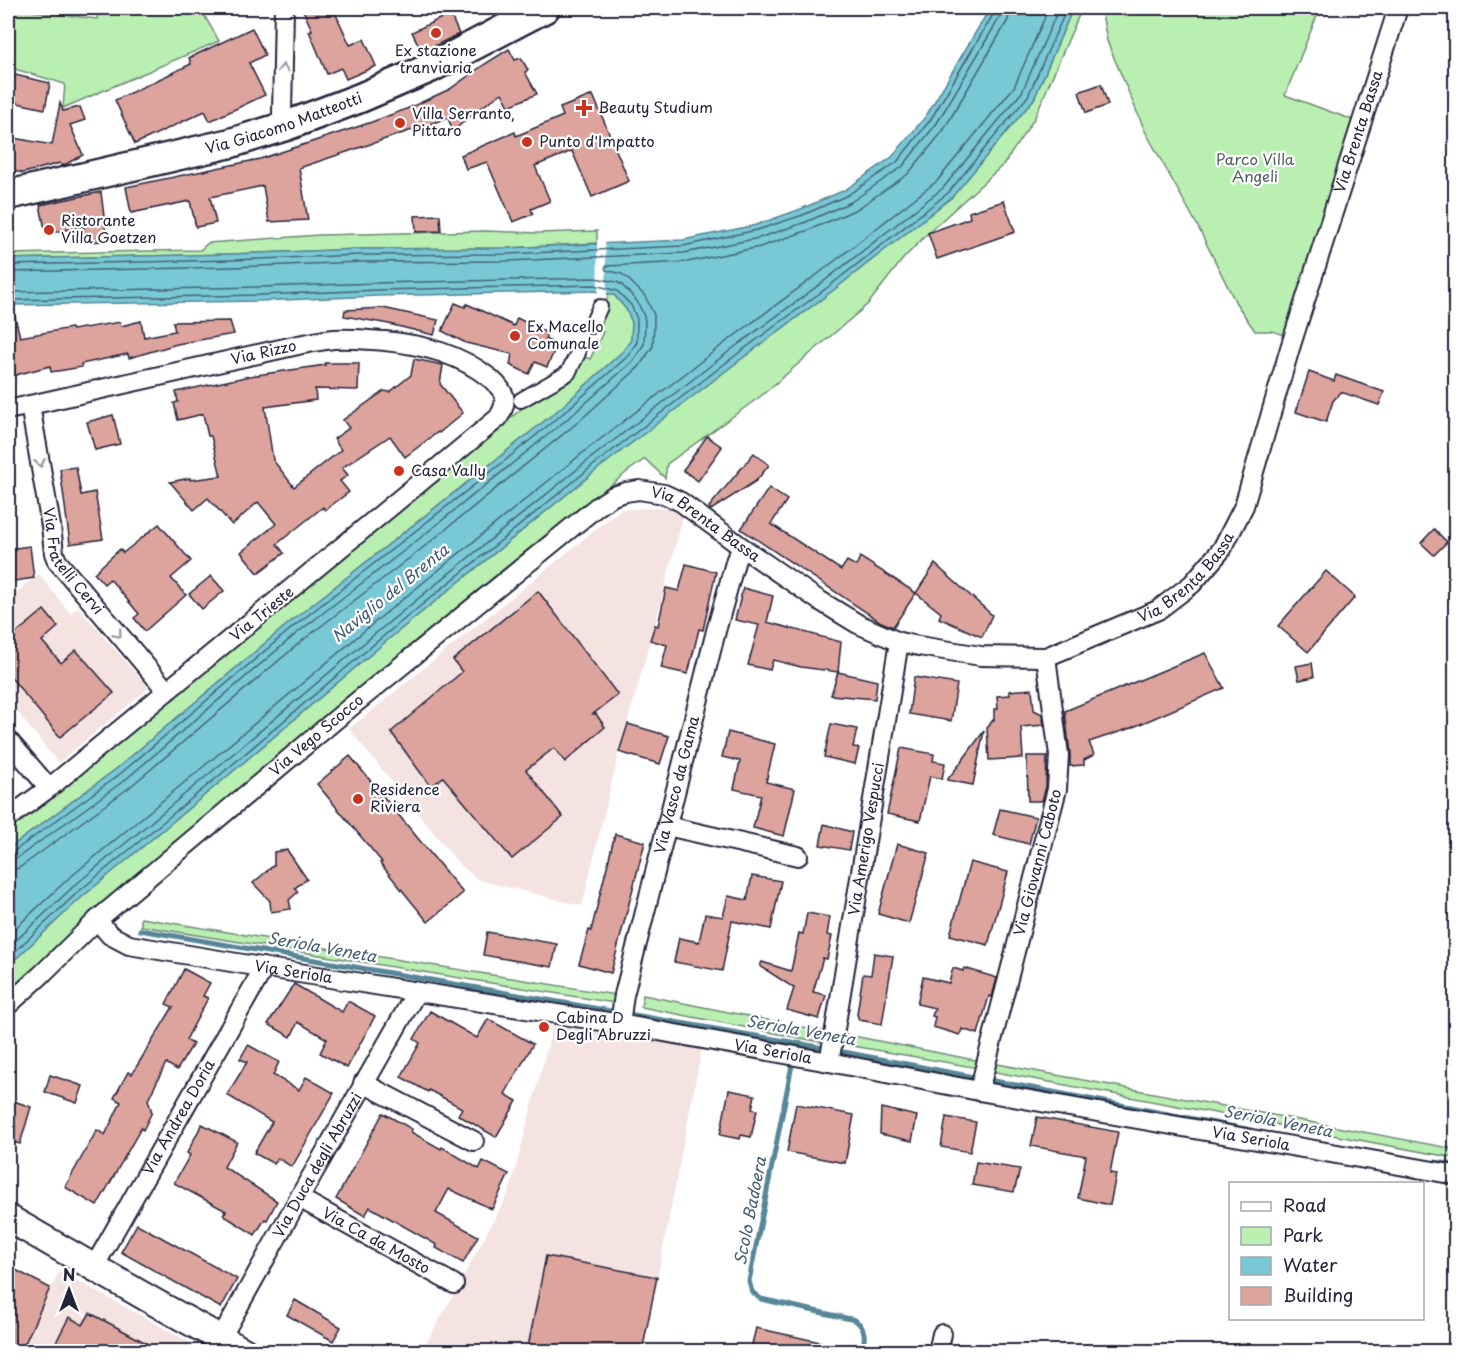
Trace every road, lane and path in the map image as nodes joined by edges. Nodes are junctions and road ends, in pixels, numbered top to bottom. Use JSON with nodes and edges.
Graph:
{"nodes":[{"id":1,"x":284,"y":8,"type":"edge"},
{"id":2,"x":545,"y":8,"type":"edge"},
{"id":3,"x":1398,"y":8,"type":"edge"},
{"id":4,"x":286,"y":126,"type":"junction"},
{"id":5,"x":8,"y":195,"type":"edge"},
{"id":6,"x":600,"y":307,"type":"dead end"},
{"id":7,"x":591,"y":326,"type":"dead end"},
{"id":8,"x":578,"y":353,"type":"dead end"},
{"id":9,"x":513,"y":400,"type":"junction"},
{"id":10,"x":30,"y":405,"type":"junction"},
{"id":11,"x":8,"y":410,"type":"edge"},
{"id":12,"x":639,"y":490,"type":"joint"},
{"id":13,"x":743,"y":548,"type":"junction"},
{"id":14,"x":899,"y":642,"type":"junction"},
{"id":15,"x":1046,"y":657,"type":"junction"},
{"id":16,"x":167,"y":692,"type":"junction"},
{"id":17,"x":8,"y":740,"type":"edge"},
{"id":18,"x":49,"y":788,"type":"junction"},
{"id":19,"x":8,"y":818,"type":"edge"},
{"id":20,"x":666,"y":826,"type":"junction"},
{"id":21,"x":798,"y":856,"type":"dead end"},
{"id":22,"x":97,"y":920,"type":"junction"},
{"id":23,"x":261,"y":967,"type":"junction"},
{"id":24,"x":414,"y":991,"type":"junction"},
{"id":25,"x":8,"y":1005,"type":"edge"},
{"id":26,"x":620,"y":1021,"type":"junction"},
{"id":27,"x":829,"y":1059,"type":"junction"},
{"id":28,"x":363,"y":1083,"type":"junction"},
{"id":29,"x":980,"y":1088,"type":"junction"},
{"id":30,"x":474,"y":1141,"type":"dead end"},
{"id":31,"x":1455,"y":1174,"type":"edge"},
{"id":32,"x":299,"y":1198,"type":"junction"},
{"id":33,"x":8,"y":1218,"type":"edge"},
{"id":34,"x":94,"y":1267,"type":"junction"},
{"id":35,"x":454,"y":1284,"type":"dead end"},
{"id":36,"x":221,"y":1338,"type":"junction"},
{"id":37,"x":245,"y":1352,"type":"edge"}],
"edges":[{"from":4,"to":1,"type":"street","one_way":true},
{"from":2,"to":4,"type":"main road","name":"Via Giacomo Matteotti"},
{"from":3,"to":15,"type":"street","name":"Via Brenta Bassa"},
{"from":4,"to":5,"type":"main road","name":"Via Giacomo Matteotti"},
{"from":6,"to":7,"type":"street"},
{"from":8,"to":9,"type":"street"},
{"from":9,"to":10,"type":"street","name":"Via Rizzo"},
{"from":9,"to":16,"type":"street","name":"Via Trieste"},
{"from":10,"to":11,"type":"street","name":"Via Rizzo"},
{"from":10,"to":16,"type":"street","name":"Via Fratelli Cervi","one_way":true},
{"from":12,"to":13,"type":"street","name":"Via Brenta Bassa"},
{"from":12,"to":22,"type":"street","name":"Via Vego Scocco"},
{"from":13,"to":14,"type":"street","name":"Via Brenta Bassa"},
{"from":13,"to":20,"type":"street","name":"Via Vasco da Gama"},
{"from":14,"to":15,"type":"street","name":"Via Brenta Bassa"},
{"from":14,"to":27,"type":"street","name":"Via Amerigo Vespucci"},
{"from":15,"to":29,"type":"street","name":"Via Giovanni Caboto"},
{"from":16,"to":18,"type":"street","name":"Via Trieste"},
{"from":17,"to":18,"type":"street"},
{"from":18,"to":19,"type":"street","name":"Via Trieste"},
{"from":20,"to":21,"type":"street"},
{"from":20,"to":26,"type":"street","name":"Via Vasco da Gama"},
{"from":22,"to":23,"type":"street","name":"Via Seriola"},
{"from":22,"to":25,"type":"street","name":"Via Vego Scocco"},
{"from":23,"to":24,"type":"street","name":"Via Seriola"},
{"from":23,"to":34,"type":"street","name":"Via Andrea Doria"},
{"from":24,"to":26,"type":"street","name":"Via Seriola"},
{"from":24,"to":28,"type":"street","name":"Via Duca degli Abruzzi"},
{"from":26,"to":27,"type":"street","name":"Via Seriola"},
{"from":27,"to":29,"type":"street","name":"Via Seriola"},
{"from":28,"to":30,"type":"street"},
{"from":28,"to":32,"type":"street","name":"Via Duca degli Abruzzi"},
{"from":29,"to":31,"type":"street","name":"Via Seriola"},
{"from":32,"to":35,"type":"street","name":"Via Ca da Mosto"},
{"from":32,"to":36,"type":"street","name":"Via Duca degli Abruzzi"},
{"from":33,"to":34,"type":"main road"},
{"from":34,"to":36,"type":"main road"},
{"from":36,"to":37,"type":"main road"}]}
